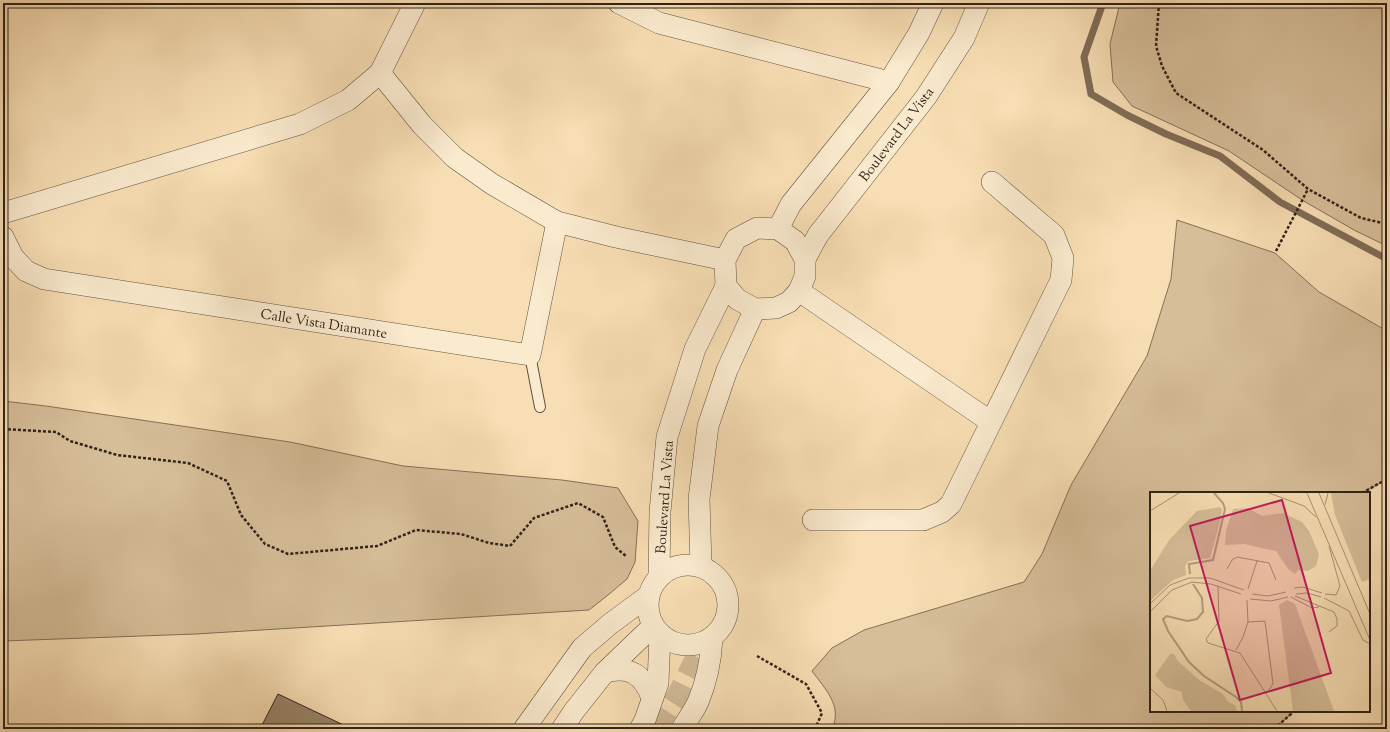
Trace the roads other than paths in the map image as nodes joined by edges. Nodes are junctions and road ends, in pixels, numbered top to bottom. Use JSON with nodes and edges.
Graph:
{"nodes":[{"id":1,"x":415,"y":3,"type":"edge"},
{"id":2,"x":619,"y":3,"type":"edge"},
{"id":3,"x":933,"y":3,"type":"edge"},
{"id":4,"x":979,"y":3,"type":"edge"},
{"id":5,"x":380,"y":73,"type":"junction"},
{"id":6,"x":889,"y":82,"type":"junction"},
{"id":7,"x":992,"y":182,"type":"dead end"},
{"id":8,"x":3,"y":213,"type":"edge"},
{"id":9,"x":557,"y":222,"type":"junction"},
{"id":10,"x":778,"y":229,"type":"junction"},
{"id":11,"x":3,"y":237,"type":"edge"},
{"id":12,"x":805,"y":259,"type":"junction"},
{"id":13,"x":725,"y":260,"type":"junction"},
{"id":14,"x":726,"y":286,"type":"junction"},
{"id":15,"x":799,"y":291,"type":"junction"},
{"id":16,"x":755,"y":309,"type":"junction"},
{"id":17,"x":530,"y":355,"type":"junction"},
{"id":18,"x":540,"y":408,"type":"dead end"},
{"id":19,"x":991,"y":422,"type":"junction"},
{"id":20,"x":813,"y":520,"type":"dead end"},
{"id":21,"x":701,"y":565,"type":"junction"},
{"id":22,"x":659,"y":575,"type":"junction"},
{"id":23,"x":648,"y":596,"type":"junction"},
{"id":24,"x":656,"y":631,"type":"junction"},
{"id":25,"x":712,"y":638,"type":"junction"},
{"id":26,"x":605,"y":672,"type":"junction"},
{"id":27,"x":652,"y":698,"type":"junction"},
{"id":28,"x":524,"y":729,"type":"edge"},
{"id":29,"x":562,"y":729,"type":"edge"},
{"id":30,"x":640,"y":729,"type":"edge"},
{"id":31,"x":682,"y":729,"type":"edge"}],
"edges":[{"from":1,"to":5,"type":"street"},
{"from":2,"to":6,"type":"street"},
{"from":3,"to":6,"type":"street"},
{"from":4,"to":12,"type":"street","name":"Boulevard La Vista"},
{"from":5,"to":8,"type":"street"},
{"from":5,"to":9,"type":"street"},
{"from":6,"to":10,"type":"street"},
{"from":7,"to":19,"type":"street"},
{"from":9,"to":13,"type":"street"},
{"from":9,"to":17,"type":"street"},
{"from":10,"to":12,"type":"street"},
{"from":10,"to":13,"type":"street"},
{"from":11,"to":17,"type":"street","name":"Calle Vista Diamante"},
{"from":12,"to":15,"type":"street"},
{"from":13,"to":14,"type":"street"},
{"from":14,"to":16,"type":"street"},
{"from":14,"to":22,"type":"street","name":"Boulevard La Vista"},
{"from":15,"to":16,"type":"street"},
{"from":15,"to":19,"type":"street"},
{"from":16,"to":21,"type":"street"},
{"from":17,"to":18,"type":"lane"},
{"from":19,"to":20,"type":"street"},
{"from":21,"to":22,"type":"street"},
{"from":21,"to":25,"type":"street"},
{"from":22,"to":23,"type":"street"},
{"from":23,"to":24,"type":"street"},
{"from":23,"to":28,"type":"street"},
{"from":24,"to":25,"type":"street"},
{"from":24,"to":26,"type":"street"},
{"from":24,"to":27,"type":"street"},
{"from":25,"to":31,"type":"street"},
{"from":26,"to":27,"type":"street"},
{"from":26,"to":29,"type":"street"},
{"from":27,"to":30,"type":"street"}]}
